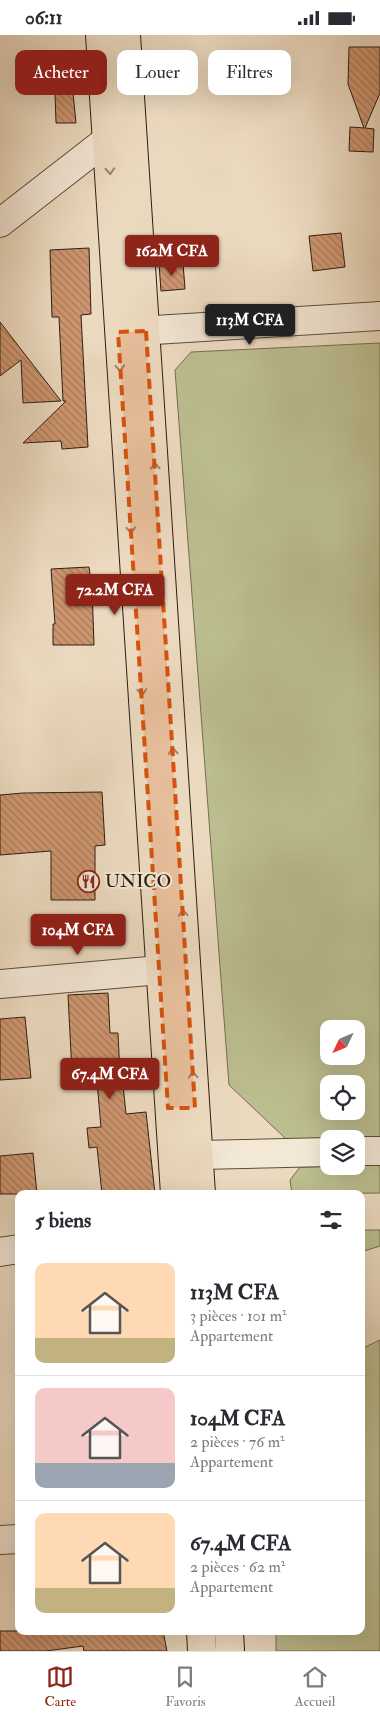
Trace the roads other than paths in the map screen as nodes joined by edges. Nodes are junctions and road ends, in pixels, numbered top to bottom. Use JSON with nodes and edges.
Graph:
{"nodes":[{"id":1,"x":100,"y":35,"type":"edge"},
{"id":2,"x":126,"y":35,"type":"edge"},
{"id":3,"x":108,"y":139,"type":"junction"},
{"id":4,"x":0,"y":223,"type":"edge"},
{"id":5,"x":380,"y":317,"type":"edge"},
{"id":6,"x":146,"y":331,"type":"junction"},
{"id":7,"x":118,"y":332,"type":"junction"},
{"id":8,"x":160,"y":970,"type":"junction"},
{"id":9,"x":0,"y":984,"type":"edge"},
{"id":10,"x":168,"y":1108,"type":"junction"},
{"id":11,"x":195,"y":1108,"type":"junction"},
{"id":12,"x":365,"y":1151,"type":"edge"},
{"id":13,"x":380,"y":1151,"type":"edge"},
{"id":14,"x":320,"y":1152,"type":"edge"},
{"id":15,"x":198,"y":1155,"type":"junction"},
{"id":16,"x":175,"y":1190,"type":"edge"},
{"id":17,"x":201,"y":1190,"type":"edge"},
{"id":18,"x":15,"y":1250,"type":"edge"},
{"id":19,"x":0,"y":1252,"type":"edge"},
{"id":20,"x":15,"y":1539,"type":"edge"},
{"id":21,"x":0,"y":1540,"type":"edge"},
{"id":22,"x":201,"y":1635,"type":"edge"},
{"id":23,"x":229,"y":1635,"type":"edge"},
{"id":24,"x":202,"y":1651,"type":"edge"},
{"id":25,"x":230,"y":1651,"type":"edge"}],
"edges":[{"from":1,"to":3,"type":"main road"},
{"from":2,"to":6,"type":"main road"},
{"from":3,"to":4,"type":"street"},
{"from":3,"to":7,"type":"main road","one_way":true},
{"from":5,"to":6,"type":"street"},
{"from":6,"to":7,"type":"street"},
{"from":11,"to":6,"type":"main road","one_way":true},
{"from":7,"to":8,"type":"main road","one_way":true},
{"from":8,"to":9,"type":"street"},
{"from":8,"to":10,"type":"main road"},
{"from":10,"to":11,"type":"street"},
{"from":10,"to":16,"type":"main road"},
{"from":11,"to":15,"type":"main road"},
{"from":12,"to":13,"type":"street"},
{"from":14,"to":15,"type":"street"},
{"from":15,"to":17,"type":"main road"},
{"from":18,"to":19,"type":"street"},
{"from":20,"to":21,"type":"street"},
{"from":22,"to":24,"type":"main road"},
{"from":23,"to":25,"type":"main road"}]}
